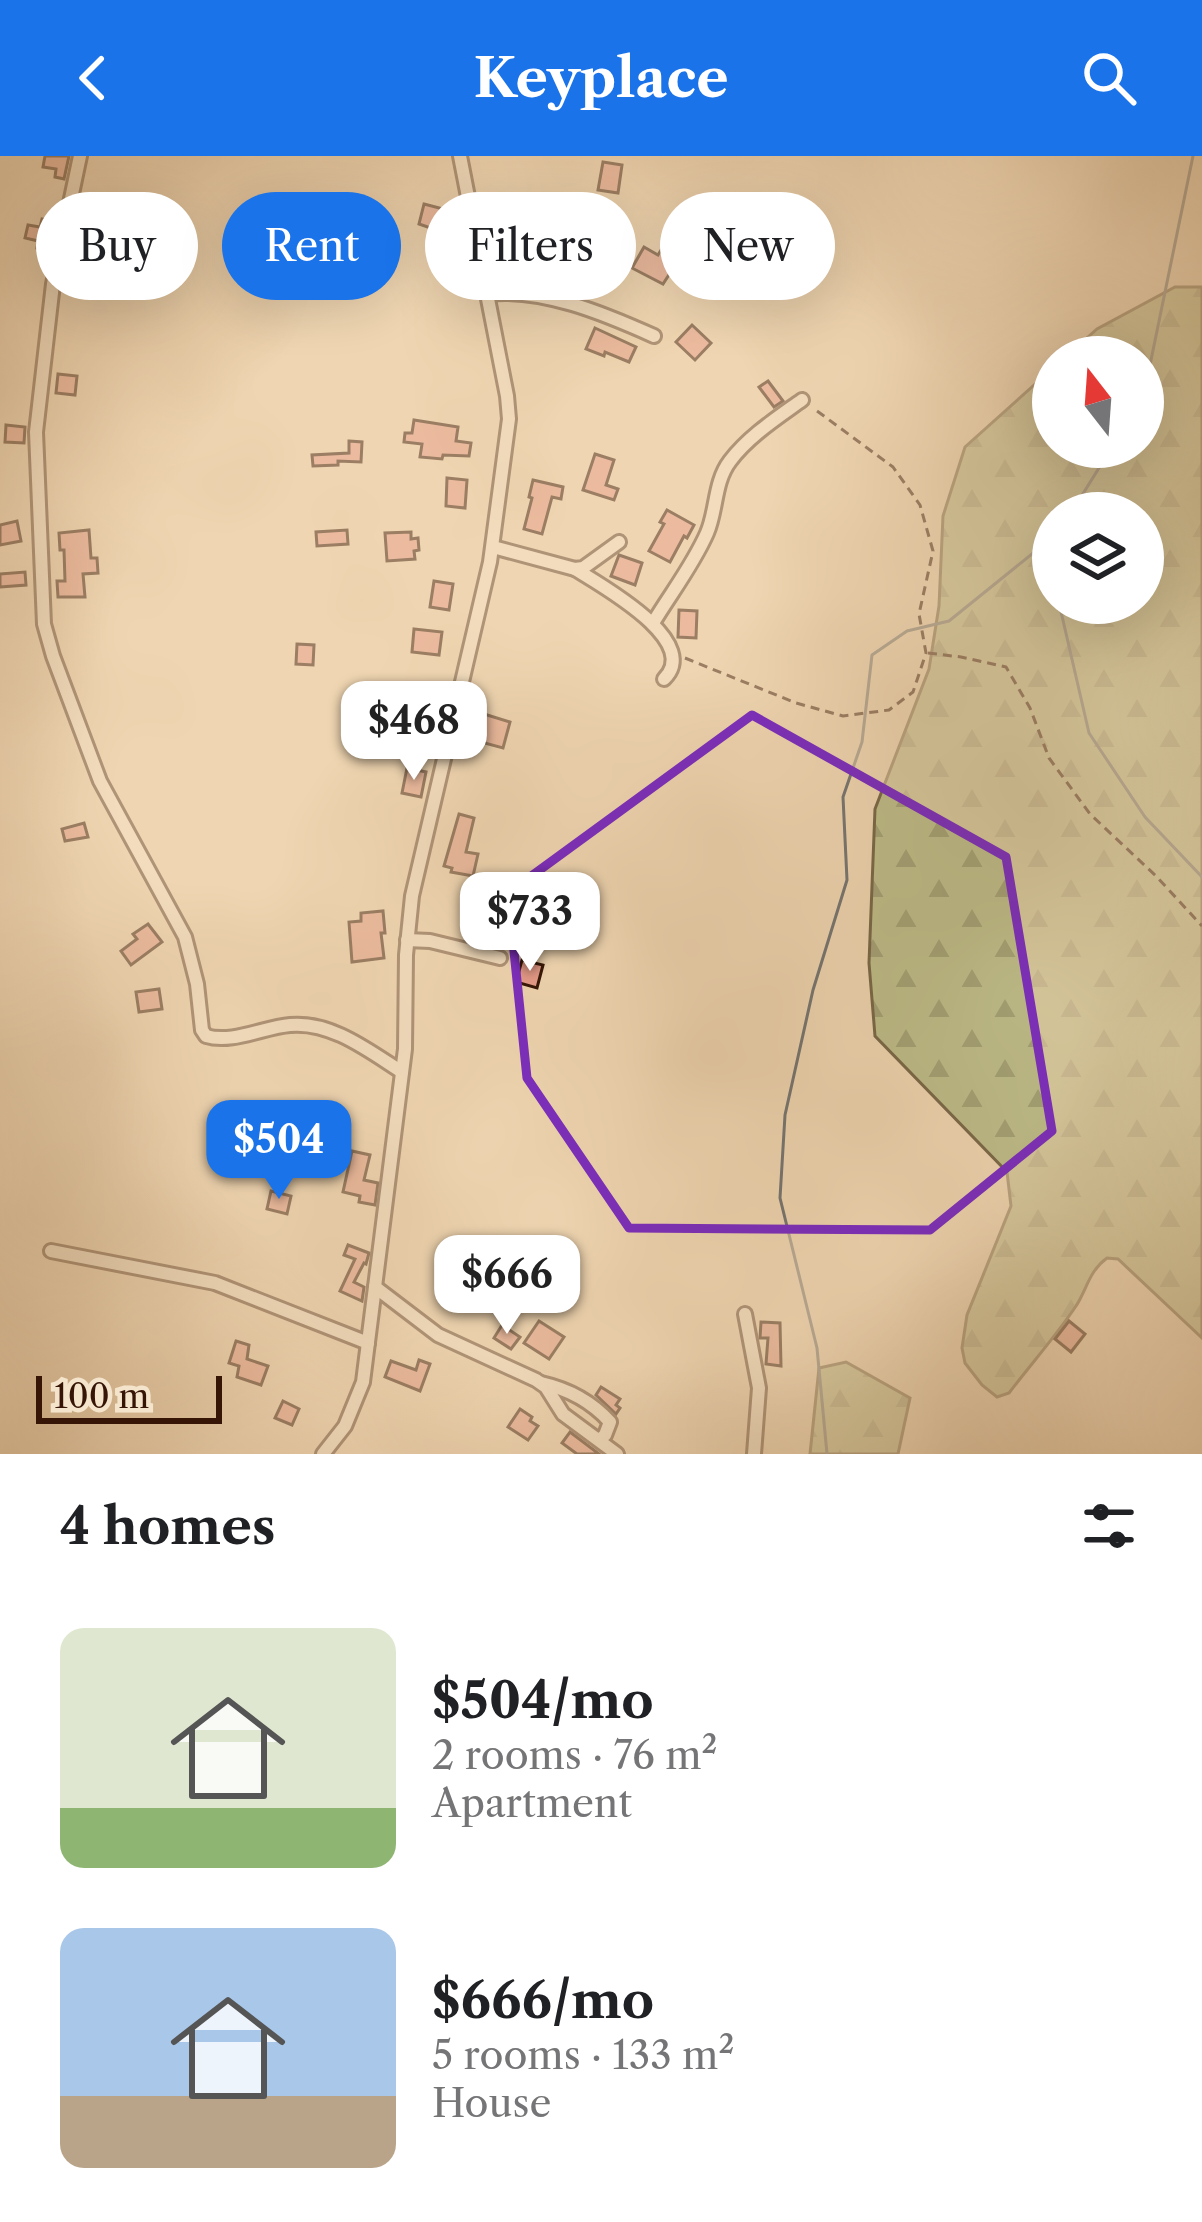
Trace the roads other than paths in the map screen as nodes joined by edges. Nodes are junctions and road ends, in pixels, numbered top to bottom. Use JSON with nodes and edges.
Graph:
{"nodes":[{"id":1,"x":80,"y":156,"type":"edge"},
{"id":2,"x":460,"y":156,"type":"edge"},
{"id":3,"x":467,"y":192,"type":"edge"},
{"id":4,"x":488,"y":300,"type":"edge"},
{"id":5,"x":547,"y":300,"type":"edge"},
{"id":6,"x":654,"y":336,"type":"dead end"},
{"id":7,"x":802,"y":400,"type":"road end"},
{"id":8,"x":620,"y":542,"type":"dead end"},
{"id":9,"x":493,"y":548,"type":"junction"},
{"id":10,"x":575,"y":569,"type":"junction"},
{"id":11,"x":653,"y":623,"type":"junction"},
{"id":12,"x":664,"y":679,"type":"dead end"},
{"id":13,"x":407,"y":940,"type":"junction"},
{"id":14,"x":500,"y":958,"type":"dead end"},
{"id":15,"x":402,"y":1072,"type":"junction"},
{"id":16,"x":51,"y":1251,"type":"dead end"},
{"id":17,"x":376,"y":1287,"type":"junction"},
{"id":18,"x":745,"y":1314,"type":"dead end"},
{"id":19,"x":368,"y":1343,"type":"junction"},
{"id":20,"x":540,"y":1383,"type":"junction"},
{"id":21,"x":599,"y":1440,"type":"junction"},
{"id":22,"x":322,"y":1454,"type":"edge"},
{"id":23,"x":617,"y":1454,"type":"edge"},
{"id":24,"x":754,"y":1454,"type":"edge"}],
"edges":[{"from":1,"to":15,"type":"street"},
{"from":2,"to":3,"type":"street"},
{"from":4,"to":9,"type":"street"},
{"from":5,"to":6,"type":"street"},
{"from":7,"to":11,"type":"street"},
{"from":8,"to":10,"type":"street"},
{"from":9,"to":10,"type":"street"},
{"from":9,"to":13,"type":"street"},
{"from":10,"to":11,"type":"street"},
{"from":11,"to":12,"type":"street"},
{"from":13,"to":14,"type":"street"},
{"from":13,"to":15,"type":"street"},
{"from":15,"to":17,"type":"street"},
{"from":16,"to":19,"type":"street"},
{"from":17,"to":19,"type":"street"},
{"from":17,"to":20,"type":"street"},
{"from":18,"to":24,"type":"street"},
{"from":19,"to":22,"type":"street"},
{"from":20,"to":21,"type":"street"},
{"from":20,"to":21,"type":"street"},
{"from":21,"to":23,"type":"street"}]}
